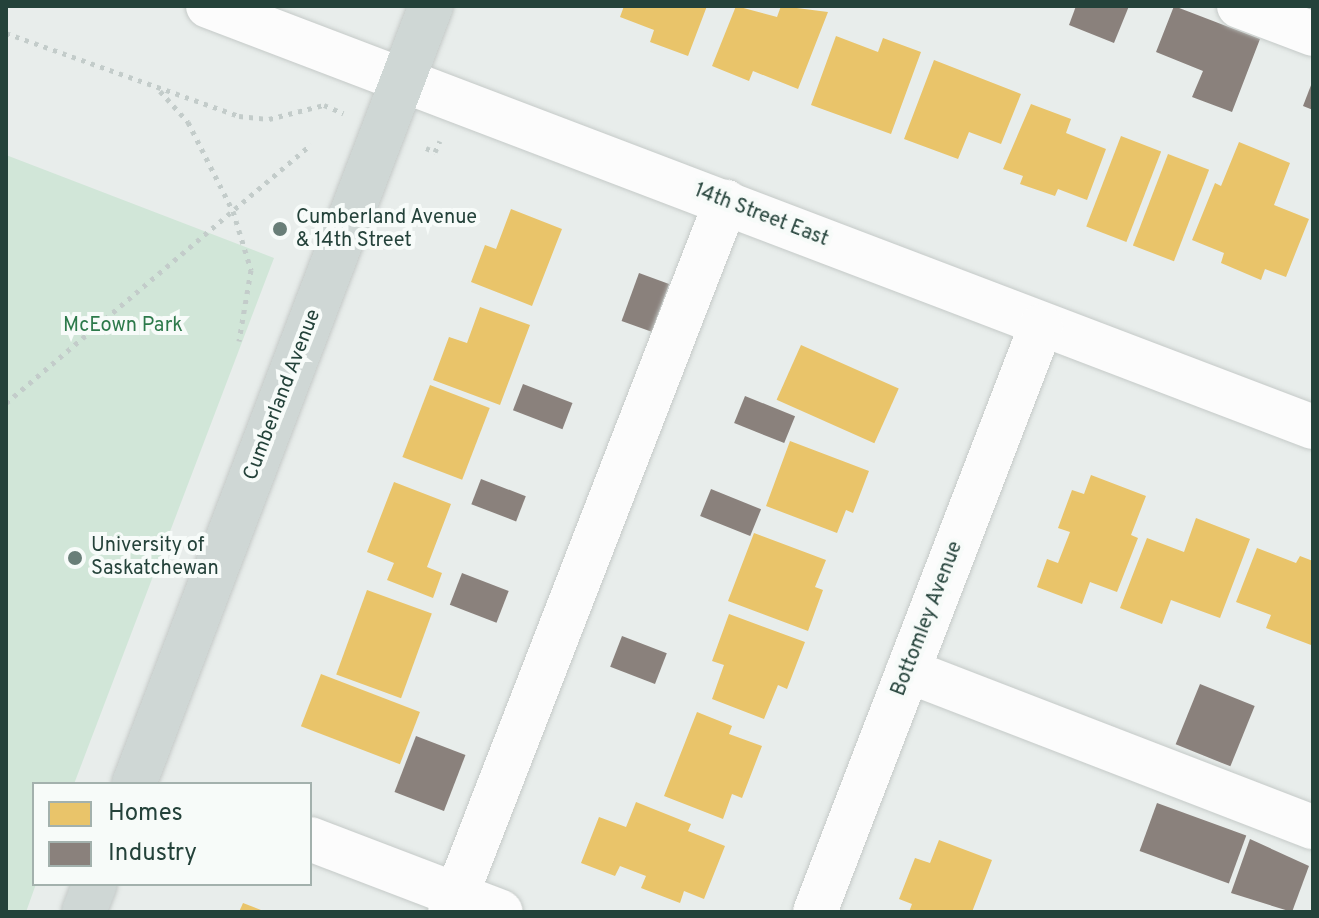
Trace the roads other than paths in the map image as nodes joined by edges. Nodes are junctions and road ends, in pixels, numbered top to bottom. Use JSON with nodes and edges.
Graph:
{"nodes":[{"id":1,"x":208,"y":6,"type":"edge"},
{"id":2,"x":431,"y":6,"type":"edge"},
{"id":3,"x":1239,"y":6,"type":"edge"},
{"id":4,"x":1313,"y":34,"type":"edge"},
{"id":5,"x":405,"y":79,"type":"junction"},
{"id":6,"x":726,"y":202,"type":"junction"},
{"id":7,"x":1041,"y":326,"type":"junction"},
{"id":8,"x":1311,"y":419,"type":"edge"},
{"id":9,"x":908,"y":671,"type":"junction"},
{"id":10,"x":145,"y":781,"type":"edge"},
{"id":11,"x":1313,"y":827,"type":"edge"},
{"id":12,"x":312,"y":840,"type":"edge"},
{"id":13,"x":94,"y":886,"type":"edge"},
{"id":14,"x":453,"y":903,"type":"edge"},
{"id":15,"x":84,"y":912,"type":"edge"},
{"id":16,"x":501,"y":912,"type":"edge"},
{"id":17,"x":815,"y":912,"type":"edge"}],
"edges":[{"from":1,"to":5,"type":"street","name":"14th Street East"},
{"from":2,"to":5,"type":"main road","name":"Cumberland Avenue"},
{"from":3,"to":4,"type":"street"},
{"from":5,"to":6,"type":"street","name":"14th Street East"},
{"from":5,"to":10,"type":"main road","name":"Cumberland Avenue"},
{"from":6,"to":7,"type":"street","name":"14th Street East"},
{"from":6,"to":14,"type":"street"},
{"from":7,"to":8,"type":"street","name":"14th Street East"},
{"from":7,"to":9,"type":"street","name":"Bottomley Avenue"},
{"from":9,"to":11,"type":"street"},
{"from":9,"to":17,"type":"street","name":"Bottomley Avenue"},
{"from":12,"to":14,"type":"street"},
{"from":13,"to":15,"type":"main road"},
{"from":14,"to":16,"type":"street"}]}
